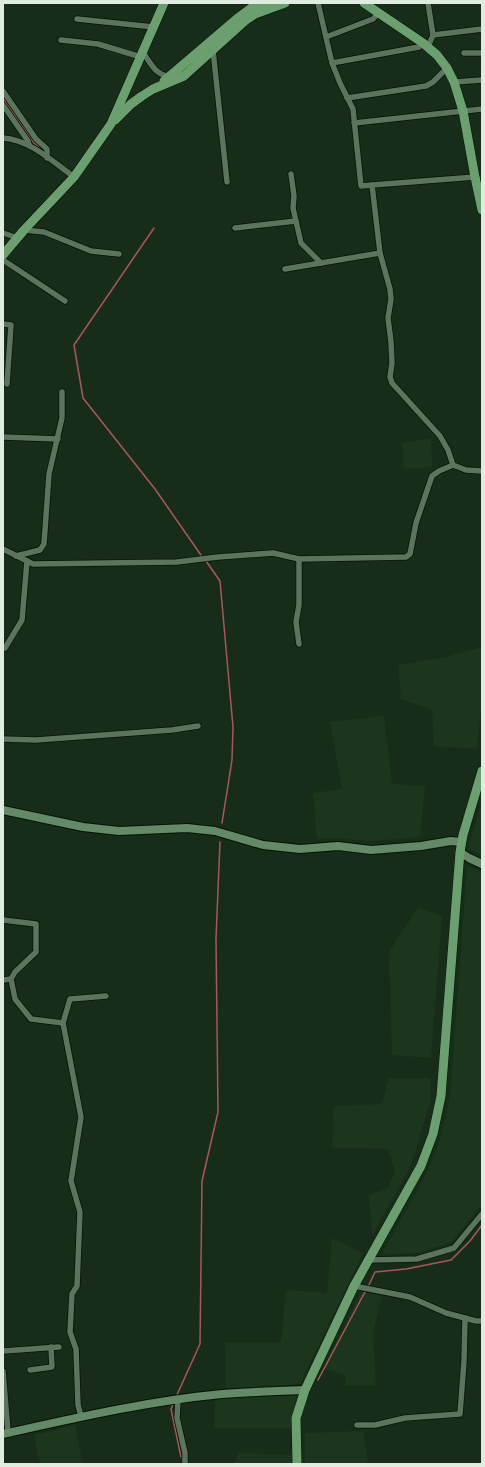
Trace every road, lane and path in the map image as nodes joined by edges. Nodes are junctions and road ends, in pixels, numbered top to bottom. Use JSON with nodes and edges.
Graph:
{"nodes":[{"id":1,"x":164,"y":3,"type":"edge"},
{"id":2,"x":265,"y":3,"type":"edge"},
{"id":3,"x":285,"y":3,"type":"edge"},
{"id":4,"x":318,"y":3,"type":"edge"},
{"id":5,"x":364,"y":3,"type":"edge"},
{"id":6,"x":428,"y":3,"type":"edge"},
{"id":7,"x":251,"y":8,"type":"edge"},
{"id":8,"x":378,"y":13,"type":"junction"},
{"id":9,"x":77,"y":19,"type":"dead end"},
{"id":10,"x":154,"y":27,"type":"junction"},
{"id":11,"x":482,"y":29,"type":"edge"},
{"id":12,"x":432,"y":35,"type":"junction"},
{"id":13,"x":326,"y":37,"type":"junction"},
{"id":14,"x":61,"y":40,"type":"dead end"},
{"id":15,"x":426,"y":45,"type":"junction"},
{"id":16,"x":213,"y":50,"type":"junction"},
{"id":17,"x":464,"y":53,"type":"dead end"},
{"id":18,"x":482,"y":53,"type":"edge"},
{"id":19,"x":142,"y":54,"type":"junction"},
{"id":20,"x":332,"y":63,"type":"junction"},
{"id":21,"x":447,"y":68,"type":"junction"},
{"id":22,"x":171,"y":76,"type":"junction"},
{"id":23,"x":482,"y":80,"type":"edge"},
{"id":24,"x":454,"y":82,"type":"junction"},
{"id":25,"x":157,"y":87,"type":"junction"},
{"id":26,"x":3,"y":91,"type":"edge"},
{"id":27,"x":347,"y":98,"type":"junction"},
{"id":28,"x":3,"y":105,"type":"edge"},
{"id":29,"x":482,"y":109,"type":"edge"},
{"id":30,"x":463,"y":111,"type":"junction"},
{"id":31,"x":354,"y":123,"type":"junction"},
{"id":32,"x":111,"y":124,"type":"junction"},
{"id":33,"x":3,"y":138,"type":"edge"},
{"id":34,"x":29,"y":145,"type":"junction"},
{"id":35,"x":47,"y":158,"type":"junction"},
{"id":36,"x":292,"y":174,"type":"dead end"},
{"id":37,"x":74,"y":177,"type":"junction"},
{"id":38,"x":475,"y":177,"type":"junction"},
{"id":39,"x":227,"y":182,"type":"dead end"},
{"id":40,"x":372,"y":185,"type":"junction"},
{"id":41,"x":482,"y":210,"type":"edge"},
{"id":42,"x":296,"y":221,"type":"junction"},
{"id":43,"x":235,"y":228,"type":"dead end"},
{"id":44,"x":24,"y":230,"type":"junction"},
{"id":45,"x":3,"y":233,"type":"edge"},
{"id":46,"x":18,"y":238,"type":"junction"},
{"id":47,"x":380,"y":253,"type":"junction"},
{"id":48,"x":120,"y":254,"type":"dead end"},
{"id":49,"x":3,"y":255,"type":"edge"},
{"id":50,"x":3,"y":260,"type":"edge"},
{"id":51,"x":321,"y":263,"type":"junction"},
{"id":52,"x":285,"y":269,"type":"dead end"},
{"id":53,"x":65,"y":301,"type":"dead end"},
{"id":54,"x":3,"y":324,"type":"edge"},
{"id":55,"x":7,"y":384,"type":"dead end"},
{"id":56,"x":62,"y":392,"type":"dead end"},
{"id":57,"x":3,"y":437,"type":"edge"},
{"id":58,"x":58,"y":439,"type":"junction"},
{"id":59,"x":453,"y":466,"type":"junction"},
{"id":60,"x":482,"y":471,"type":"edge"},
{"id":61,"x":3,"y":549,"type":"edge"},
{"id":62,"x":16,"y":556,"type":"junction"},
{"id":63,"x":299,"y":559,"type":"junction"},
{"id":64,"x":26,"y":561,"type":"junction"},
{"id":65,"x":299,"y":644,"type":"dead end"},
{"id":66,"x":5,"y":648,"type":"dead end"},
{"id":67,"x":198,"y":726,"type":"dead end"},
{"id":68,"x":3,"y":739,"type":"edge"},
{"id":69,"x":482,"y":771,"type":"edge"},
{"id":70,"x":3,"y":810,"type":"edge"},
{"id":71,"x":462,"y":842,"type":"junction"},
{"id":72,"x":460,"y":852,"type":"junction"},
{"id":73,"x":482,"y":864,"type":"edge"},
{"id":74,"x":3,"y":920,"type":"edge"},
{"id":75,"x":12,"y":979,"type":"junction"},
{"id":76,"x":3,"y":980,"type":"edge"},
{"id":77,"x":106,"y":996,"type":"dead end"},
{"id":78,"x":63,"y":1023,"type":"junction"},
{"id":79,"x":482,"y":1214,"type":"edge"},
{"id":80,"x":369,"y":1260,"type":"junction"},
{"id":81,"x":354,"y":1286,"type":"junction"},
{"id":82,"x":465,"y":1318,"type":"junction"},
{"id":83,"x":482,"y":1321,"type":"edge"},
{"id":84,"x":51,"y":1347,"type":"junction"},
{"id":85,"x":59,"y":1347,"type":"dead end"},
{"id":86,"x":3,"y":1351,"type":"edge"},
{"id":87,"x":30,"y":1370,"type":"dead end"},
{"id":88,"x":3,"y":1371,"type":"edge"},
{"id":89,"x":305,"y":1390,"type":"junction"},
{"id":90,"x":178,"y":1400,"type":"junction"},
{"id":91,"x":81,"y":1416,"type":"junction"},
{"id":92,"x":357,"y":1425,"type":"dead end"},
{"id":93,"x":5,"y":1433,"type":"edge"},
{"id":94,"x":185,"y":1464,"type":"edge"},
{"id":95,"x":297,"y":1464,"type":"edge"}],
"edges":[{"from":1,"to":10,"type":"main road"},
{"from":2,"to":7,"type":"main road"},
{"from":3,"to":7,"type":"main road"},
{"from":4,"to":13,"type":"street"},
{"from":5,"to":8,"type":"main road"},
{"from":6,"to":12,"type":"street"},
{"from":7,"to":16,"type":"main road"},
{"from":7,"to":22,"type":"main road"},
{"from":8,"to":13,"type":"street"},
{"from":8,"to":15,"type":"main road"},
{"from":9,"to":10,"type":"street"},
{"from":10,"to":19,"type":"main road"},
{"from":11,"to":12,"type":"street"},
{"from":12,"to":15,"type":"street"},
{"from":13,"to":20,"type":"street"},
{"from":14,"to":19,"type":"street"},
{"from":15,"to":20,"type":"street"},
{"from":15,"to":21,"type":"main road"},
{"from":16,"to":25,"type":"main road"},
{"from":16,"to":39,"type":"street"},
{"from":17,"to":18,"type":"street"},
{"from":19,"to":22,"type":"street"},
{"from":19,"to":32,"type":"main road"},
{"from":20,"to":27,"type":"street"},
{"from":21,"to":24,"type":"main road"},
{"from":21,"to":27,"type":"street"},
{"from":22,"to":25,"type":"main road"},
{"from":23,"to":24,"type":"street"},
{"from":24,"to":30,"type":"main road"},
{"from":25,"to":32,"type":"main road"},
{"from":26,"to":35,"type":"street"},
{"from":27,"to":31,"type":"street"},
{"from":28,"to":34,"type":"street"},
{"from":29,"to":30,"type":"street"},
{"from":30,"to":31,"type":"street"},
{"from":30,"to":38,"type":"main road"},
{"from":31,"to":40,"type":"street"},
{"from":32,"to":37,"type":"main road"},
{"from":33,"to":34,"type":"street"},
{"from":34,"to":35,"type":"street"},
{"from":35,"to":37,"type":"street"},
{"from":36,"to":42,"type":"street"},
{"from":37,"to":44,"type":"main road"},
{"from":38,"to":40,"type":"street"},
{"from":38,"to":41,"type":"main road"},
{"from":40,"to":47,"type":"street"},
{"from":42,"to":43,"type":"street"},
{"from":42,"to":51,"type":"street"},
{"from":44,"to":46,"type":"main road"},
{"from":44,"to":48,"type":"street"},
{"from":45,"to":46,"type":"street"},
{"from":46,"to":49,"type":"main road"},
{"from":47,"to":51,"type":"street"},
{"from":47,"to":59,"type":"street"},
{"from":50,"to":53,"type":"street"},
{"from":51,"to":52,"type":"street"},
{"from":54,"to":55,"type":"street"},
{"from":56,"to":58,"type":"street"},
{"from":57,"to":58,"type":"street"},
{"from":58,"to":62,"type":"street"},
{"from":59,"to":60,"type":"street"},
{"from":59,"to":63,"type":"street"},
{"from":61,"to":62,"type":"street"},
{"from":62,"to":64,"type":"street"},
{"from":63,"to":64,"type":"street"},
{"from":63,"to":65,"type":"street"},
{"from":64,"to":66,"type":"street"},
{"from":67,"to":68,"type":"street"},
{"from":69,"to":71,"type":"main road"},
{"from":70,"to":71,"type":"main road"},
{"from":71,"to":72,"type":"main road"},
{"from":72,"to":73,"type":"main road"},
{"from":72,"to":80,"type":"main road"},
{"from":74,"to":75,"type":"street"},
{"from":75,"to":76,"type":"street"},
{"from":75,"to":78,"type":"street"},
{"from":77,"to":78,"type":"street"},
{"from":78,"to":91,"type":"street"},
{"from":79,"to":80,"type":"street"},
{"from":80,"to":81,"type":"main road"},
{"from":81,"to":82,"type":"street"},
{"from":81,"to":89,"type":"main road"},
{"from":82,"to":83,"type":"street"},
{"from":82,"to":92,"type":"street"},
{"from":84,"to":85,"type":"street"},
{"from":84,"to":86,"type":"street"},
{"from":84,"to":87,"type":"street"},
{"from":88,"to":93,"type":"street"},
{"from":89,"to":90,"type":"main road"},
{"from":89,"to":95,"type":"main road"},
{"from":90,"to":91,"type":"main road"},
{"from":90,"to":94,"type":"street"},
{"from":91,"to":93,"type":"main road"}]}
